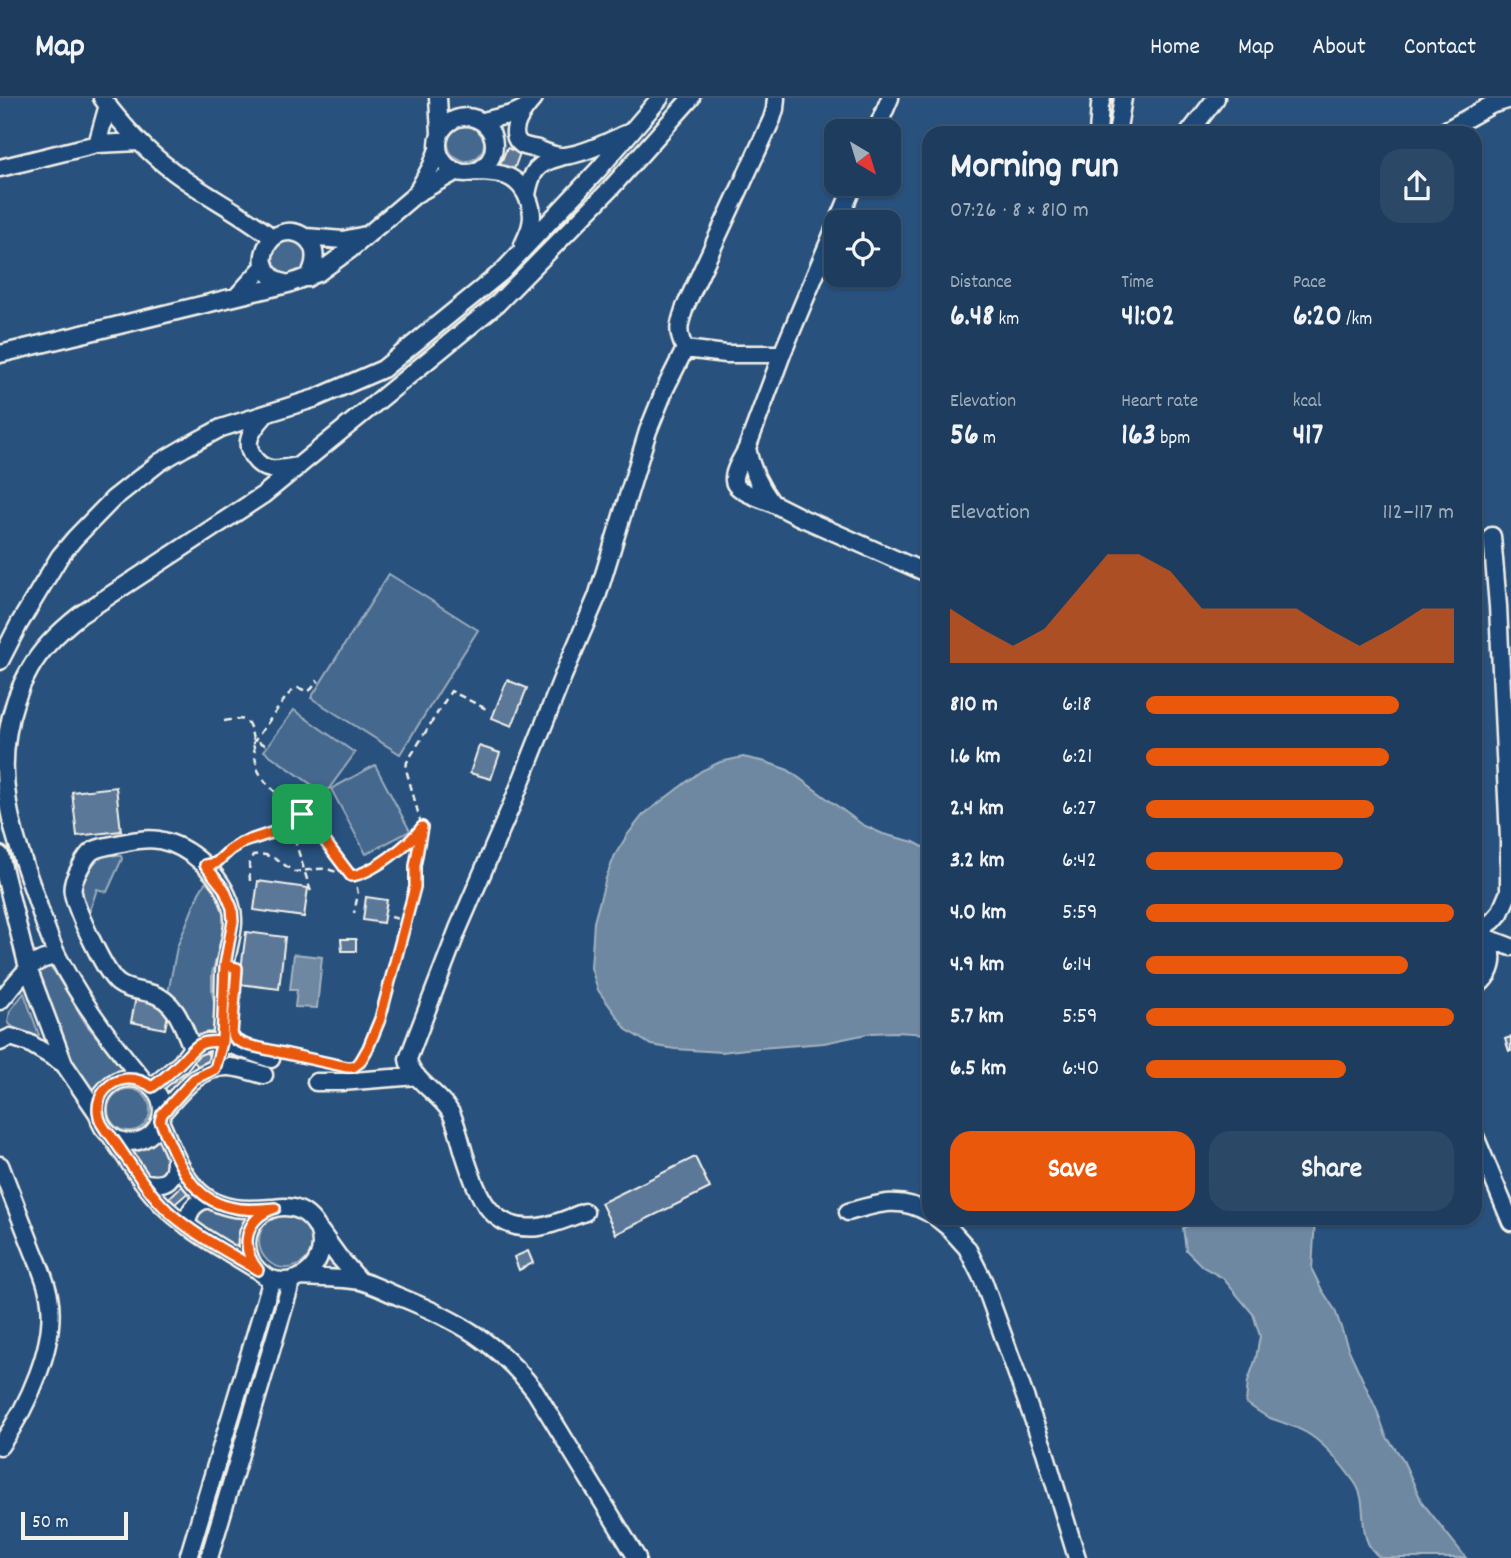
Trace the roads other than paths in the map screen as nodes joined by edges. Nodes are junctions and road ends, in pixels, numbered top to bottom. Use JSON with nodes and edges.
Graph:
{"nodes":[{"id":1,"x":438,"y":98,"type":"edge"},
{"id":2,"x":446,"y":98,"type":"edge"},
{"id":3,"x":660,"y":98,"type":"edge"},
{"id":4,"x":691,"y":98,"type":"edge"},
{"id":5,"x":776,"y":98,"type":"edge"},
{"id":6,"x":890,"y":98,"type":"edge"},
{"id":7,"x":1102,"y":98,"type":"edge"},
{"id":8,"x":1123,"y":98,"type":"edge"},
{"id":9,"x":1216,"y":98,"type":"edge"},
{"id":10,"x":1511,"y":99,"type":"edge"},
{"id":11,"x":105,"y":102,"type":"edge"},
{"id":12,"x":529,"y":103,"type":"edge"},
{"id":13,"x":881,"y":119,"type":"edge"},
{"id":14,"x":481,"y":124,"type":"junction"},
{"id":15,"x":1098,"y":126,"type":"edge"},
{"id":16,"x":1118,"y":126,"type":"edge"},
{"id":17,"x":1194,"y":126,"type":"edge"},
{"id":18,"x":1454,"y":126,"type":"edge"},
{"id":19,"x":631,"y":132,"type":"junction"},
{"id":20,"x":439,"y":141,"type":"junction"},
{"id":21,"x":139,"y":142,"type":"junction"},
{"id":22,"x":97,"y":144,"type":"junction"},
{"id":23,"x":522,"y":145,"type":"junction"},
{"id":24,"x":562,"y":157,"type":"junction"},
{"id":25,"x":0,"y":168,"type":"edge"},
{"id":26,"x":464,"y":172,"type":"junction"},
{"id":27,"x":416,"y":194,"type":"junction"},
{"id":28,"x":527,"y":195,"type":"junction"},
{"id":29,"x":368,"y":234,"type":"junction"},
{"id":30,"x":306,"y":237,"type":"junction"},
{"id":31,"x":273,"y":238,"type":"junction"},
{"id":32,"x":521,"y":252,"type":"junction"},
{"id":33,"x":824,"y":255,"type":"edge"},
{"id":34,"x":265,"y":265,"type":"junction"},
{"id":35,"x":308,"y":278,"type":"junction"},
{"id":36,"x":288,"y":284,"type":"junction"},
{"id":37,"x":237,"y":296,"type":"junction"},
{"id":38,"x":685,"y":349,"type":"junction"},
{"id":39,"x":0,"y":354,"type":"edge"},
{"id":40,"x":782,"y":354,"type":"junction"},
{"id":41,"x":267,"y":413,"type":"junction"},
{"id":42,"x":300,"y":466,"type":"junction"},
{"id":43,"x":1492,"y":536,"type":"dead end"},
{"id":44,"x":922,"y":571,"type":"edge"},
{"id":45,"x":0,"y":661,"type":"edge"},
{"id":46,"x":0,"y":855,"type":"edge"},
{"id":47,"x":1482,"y":930,"type":"edge"},
{"id":48,"x":1482,"y":933,"type":"edge"},
{"id":49,"x":1482,"y":935,"type":"edge"},
{"id":50,"x":1511,"y":947,"type":"edge"},
{"id":51,"x":58,"y":957,"type":"junction"},
{"id":52,"x":28,"y":968,"type":"junction"},
{"id":53,"x":1482,"y":982,"type":"edge"},
{"id":54,"x":0,"y":1002,"type":"edge"},
{"id":55,"x":0,"y":1024,"type":"edge"},
{"id":56,"x":5,"y":1040,"type":"edge"},
{"id":57,"x":222,"y":1042,"type":"junction"},
{"id":58,"x":192,"y":1048,"type":"junction"},
{"id":59,"x":278,"y":1056,"type":"road end"},
{"id":60,"x":181,"y":1062,"type":"junction"},
{"id":61,"x":64,"y":1065,"type":"junction"},
{"id":62,"x":215,"y":1069,"type":"junction"},
{"id":63,"x":264,"y":1075,"type":"dead end"},
{"id":64,"x":418,"y":1076,"type":"junction"},
{"id":65,"x":194,"y":1079,"type":"junction"},
{"id":66,"x":316,"y":1082,"type":"dead end"},
{"id":67,"x":148,"y":1084,"type":"junction"},
{"id":68,"x":98,"y":1114,"type":"junction"},
{"id":69,"x":161,"y":1117,"type":"junction"},
{"id":70,"x":111,"y":1136,"type":"junction"},
{"id":71,"x":1482,"y":1153,"type":"edge"},
{"id":72,"x":175,"y":1154,"type":"junction"},
{"id":73,"x":0,"y":1167,"type":"edge"},
{"id":74,"x":144,"y":1182,"type":"junction"},
{"id":75,"x":207,"y":1199,"type":"junction"},
{"id":76,"x":275,"y":1208,"type":"junction"},
{"id":77,"x":922,"y":1210,"type":"edge"},
{"id":78,"x":585,"y":1212,"type":"dead end"},
{"id":79,"x":848,"y":1212,"type":"dead end"},
{"id":80,"x":1511,"y":1222,"type":"edge"},
{"id":81,"x":946,"y":1225,"type":"edge"},
{"id":82,"x":187,"y":1226,"type":"junction"},
{"id":83,"x":320,"y":1231,"type":"junction"},
{"id":84,"x":265,"y":1275,"type":"junction"},
{"id":85,"x":296,"y":1279,"type":"junction"},
{"id":86,"x":360,"y":1281,"type":"junction"},
{"id":87,"x":0,"y":1446,"type":"edge"},
{"id":88,"x":188,"y":1557,"type":"edge"},
{"id":89,"x":209,"y":1558,"type":"edge"},
{"id":90,"x":637,"y":1558,"type":"edge"},
{"id":91,"x":1077,"y":1558,"type":"edge"}],
"edges":[{"from":1,"to":20,"type":"street"},
{"from":2,"to":14,"type":"street"},
{"from":3,"to":19,"type":"street"},
{"from":4,"to":42,"type":"street"},
{"from":5,"to":38,"type":"street"},
{"from":6,"to":13,"type":"street"},
{"from":7,"to":15,"type":"street"},
{"from":8,"to":16,"type":"street"},
{"from":9,"to":17,"type":"street"},
{"from":10,"to":18,"type":"street"},
{"from":11,"to":21,"type":"street"},
{"from":11,"to":22,"type":"street"},
{"from":12,"to":14,"type":"street"},
{"from":12,"to":23,"type":"street"},
{"from":14,"to":20,"type":"street"},
{"from":14,"to":23,"type":"street"},
{"from":14,"to":26,"type":"street"},
{"from":19,"to":24,"type":"street"},
{"from":19,"to":32,"type":"street"},
{"from":20,"to":26,"type":"street"},
{"from":20,"to":27,"type":"street"},
{"from":21,"to":22,"type":"street"},
{"from":21,"to":31,"type":"street"},
{"from":22,"to":25,"type":"street"},
{"from":23,"to":24,"type":"street"},
{"from":24,"to":28,"type":"street"},
{"from":26,"to":27,"type":"street"},
{"from":26,"to":28,"type":"street"},
{"from":27,"to":29,"type":"street"},
{"from":28,"to":32,"type":"street"},
{"from":29,"to":30,"type":"street"},
{"from":29,"to":35,"type":"street"},
{"from":30,"to":31,"type":"street"},
{"from":30,"to":35,"type":"street"},
{"from":31,"to":34,"type":"street"},
{"from":32,"to":41,"type":"street"},
{"from":33,"to":40,"type":"street"},
{"from":34,"to":36,"type":"street"},
{"from":34,"to":37,"type":"street"},
{"from":35,"to":36,"type":"street"},
{"from":36,"to":37,"type":"street"},
{"from":37,"to":39,"type":"street"},
{"from":38,"to":40,"type":"street"},
{"from":38,"to":64,"type":"street"},
{"from":40,"to":44,"type":"street"},
{"from":41,"to":42,"type":"street"},
{"from":41,"to":45,"type":"street"},
{"from":42,"to":51,"type":"street"},
{"from":43,"to":47,"type":"street"},
{"from":46,"to":52,"type":"street"},
{"from":48,"to":50,"type":"street"},
{"from":49,"to":53,"type":"street"},
{"from":51,"to":52,"type":"street"},
{"from":51,"to":67,"type":"street"},
{"from":52,"to":54,"type":"street"},
{"from":52,"to":61,"type":"street"},
{"from":55,"to":56,"type":"street"},
{"from":56,"to":61,"type":"street"},
{"from":57,"to":58,"type":"street"},
{"from":57,"to":58,"type":"street"},
{"from":57,"to":59,"type":"street"},
{"from":57,"to":62,"type":"street"},
{"from":58,"to":60,"type":"street"},
{"from":60,"to":65,"type":"street"},
{"from":60,"to":67,"type":"street"},
{"from":61,"to":68,"type":"street"},
{"from":62,"to":63,"type":"street"},
{"from":62,"to":65,"type":"street"},
{"from":64,"to":66,"type":"street"},
{"from":64,"to":78,"type":"street"},
{"from":65,"to":69,"type":"street"},
{"from":67,"to":68,"type":"street"},
{"from":67,"to":69,"type":"street"},
{"from":68,"to":70,"type":"street"},
{"from":69,"to":70,"type":"street"},
{"from":69,"to":72,"type":"street"},
{"from":70,"to":74,"type":"street"},
{"from":71,"to":80,"type":"street"},
{"from":72,"to":74,"type":"street"},
{"from":72,"to":75,"type":"street"},
{"from":73,"to":87,"type":"street"},
{"from":74,"to":82,"type":"street"},
{"from":75,"to":76,"type":"street"},
{"from":75,"to":82,"type":"street"},
{"from":76,"to":83,"type":"street"},
{"from":76,"to":84,"type":"street"},
{"from":77,"to":79,"type":"street"},
{"from":81,"to":91,"type":"street"},
{"from":82,"to":84,"type":"street"},
{"from":83,"to":85,"type":"street"},
{"from":83,"to":86,"type":"street"},
{"from":84,"to":85,"type":"street"},
{"from":84,"to":88,"type":"street"},
{"from":85,"to":86,"type":"street"},
{"from":85,"to":89,"type":"street"},
{"from":86,"to":90,"type":"street"}]}
